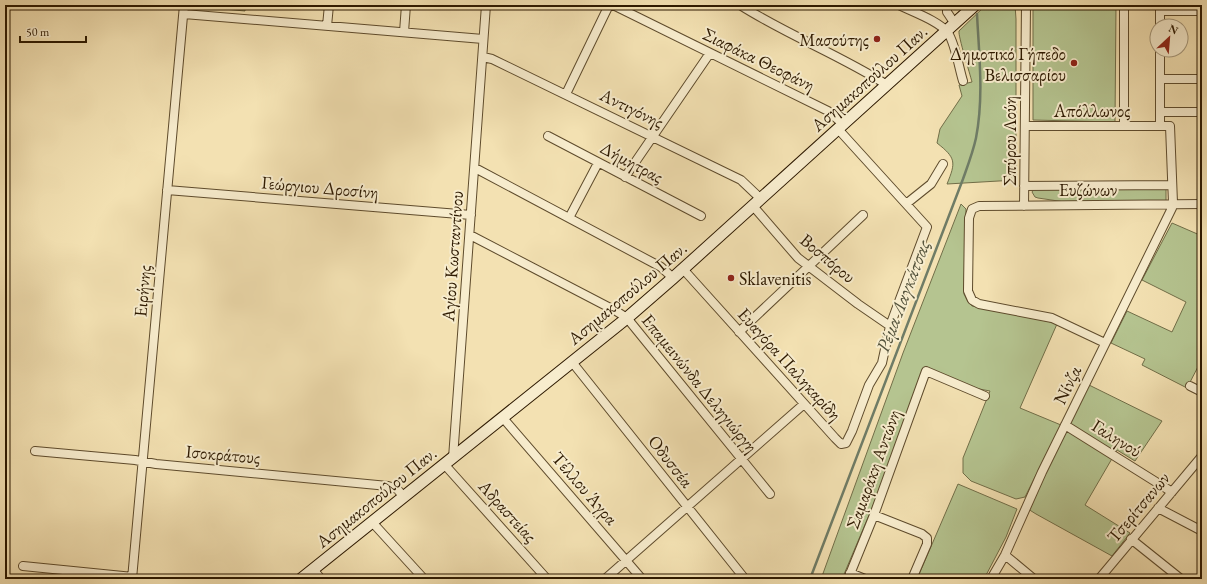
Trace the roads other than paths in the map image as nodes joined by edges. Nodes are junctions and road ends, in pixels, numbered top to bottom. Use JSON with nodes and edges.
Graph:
{"nodes":[{"id":1,"x":184,"y":5,"type":"edge"},
{"id":2,"x":329,"y":5,"type":"edge"},
{"id":3,"x":406,"y":5,"type":"edge"},
{"id":4,"x":486,"y":5,"type":"edge"},
{"id":5,"x":610,"y":5,"type":"edge"},
{"id":6,"x":613,"y":5,"type":"edge"},
{"id":7,"x":740,"y":5,"type":"edge"},
{"id":8,"x":899,"y":5,"type":"edge"},
{"id":9,"x":947,"y":5,"type":"edge"},
{"id":10,"x":975,"y":5,"type":"edge"},
{"id":11,"x":1026,"y":5,"type":"edge"},
{"id":12,"x":1124,"y":5,"type":"edge"},
{"id":13,"x":1160,"y":8,"type":"edge"},
{"id":14,"x":1202,"y":11,"type":"edge"},
{"id":15,"x":184,"y":14,"type":"junction"},
{"id":16,"x":958,"y":20,"type":"junction"},
{"id":17,"x":327,"y":26,"type":"junction"},
{"id":18,"x":946,"y":31,"type":"junction"},
{"id":19,"x":404,"y":32,"type":"junction"},
{"id":20,"x":483,"y":39,"type":"junction"},
{"id":21,"x":710,"y":53,"type":"junction"},
{"id":22,"x":483,"y":58,"type":"junction"},
{"id":23,"x":1160,"y":58,"type":"edge"},
{"id":24,"x":1160,"y":79,"type":"junction"},
{"id":25,"x":1202,"y":79,"type":"edge"},
{"id":26,"x":963,"y":81,"type":"dead end"},
{"id":27,"x":887,"y":85,"type":"junction"},
{"id":28,"x":566,"y":94,"type":"junction"},
{"id":29,"x":1160,"y":112,"type":"junction"},
{"id":30,"x":1202,"y":112,"type":"edge"},
{"id":31,"x":841,"y":126,"type":"junction"},
{"id":32,"x":1025,"y":126,"type":"junction"},
{"id":33,"x":1124,"y":126,"type":"junction"},
{"id":34,"x":1160,"y":126,"type":"junction"},
{"id":35,"x":548,"y":136,"type":"dead end"},
{"id":36,"x":653,"y":136,"type":"junction"},
{"id":37,"x":598,"y":163,"type":"junction"},
{"id":38,"x":943,"y":164,"type":"dead end"},
{"id":39,"x":474,"y":168,"type":"junction"},
{"id":40,"x":625,"y":177,"type":"junction"},
{"id":41,"x":1172,"y":185,"type":"junction"},
{"id":42,"x":1024,"y":186,"type":"junction"},
{"id":43,"x":167,"y":190,"type":"junction"},
{"id":44,"x":757,"y":202,"type":"junction"},
{"id":45,"x":906,"y":204,"type":"junction"},
{"id":46,"x":1202,"y":204,"type":"edge"},
{"id":47,"x":1172,"y":205,"type":"junction"},
{"id":48,"x":1024,"y":206,"type":"junction"},
{"id":49,"x":471,"y":215,"type":"junction"},
{"id":50,"x":863,"y":215,"type":"dead end"},
{"id":51,"x":701,"y":216,"type":"dead end"},
{"id":52,"x":570,"y":218,"type":"junction"},
{"id":53,"x":470,"y":235,"type":"junction"},
{"id":54,"x":809,"y":267,"type":"junction"},
{"id":55,"x":683,"y":269,"type":"junction"},
{"id":56,"x":673,"y":278,"type":"junction"},
{"id":57,"x":626,"y":318,"type":"junction"},
{"id":58,"x":890,"y":326,"type":"junction"},
{"id":59,"x":739,"y":332,"type":"junction"},
{"id":60,"x":1105,"y":342,"type":"junction"},
{"id":61,"x":572,"y":362,"type":"junction"},
{"id":62,"x":1190,"y":386,"type":"dead end"},
{"id":63,"x":1202,"y":392,"type":"edge"},
{"id":64,"x":985,"y":396,"type":"dead end"},
{"id":65,"x":804,"y":404,"type":"junction"},
{"id":66,"x":503,"y":418,"type":"junction"},
{"id":67,"x":1065,"y":425,"type":"junction"},
{"id":68,"x":35,"y":451,"type":"dead end"},
{"id":69,"x":1202,"y":456,"type":"edge"},
{"id":70,"x":742,"y":459,"type":"junction"},
{"id":71,"x":143,"y":461,"type":"junction"},
{"id":72,"x":449,"y":461,"type":"junction"},
{"id":73,"x":1172,"y":492,"type":"junction"},
{"id":74,"x":770,"y":494,"type":"dead end"},
{"id":75,"x":404,"y":497,"type":"junction"},
{"id":76,"x":687,"y":508,"type":"junction"},
{"id":77,"x":1158,"y":508,"type":"junction"},
{"id":78,"x":874,"y":514,"type":"junction"},
{"id":79,"x":372,"y":522,"type":"junction"},
{"id":80,"x":1202,"y":531,"type":"edge"},
{"id":81,"x":1131,"y":539,"type":"junction"},
{"id":82,"x":1005,"y":555,"type":"junction"},
{"id":83,"x":626,"y":561,"type":"junction"},
{"id":84,"x":23,"y":566,"type":"dead end"},
{"id":85,"x":313,"y":569,"type":"junction"},
{"id":86,"x":849,"y":576,"type":"edge"},
{"id":87,"x":132,"y":578,"type":"edge"},
{"id":88,"x":301,"y":579,"type":"edge"},
{"id":89,"x":322,"y":579,"type":"edge"},
{"id":90,"x":424,"y":579,"type":"edge"},
{"id":91,"x":547,"y":579,"type":"edge"},
{"id":92,"x":606,"y":579,"type":"edge"},
{"id":93,"x":642,"y":579,"type":"edge"},
{"id":94,"x":745,"y":579,"type":"edge"},
{"id":95,"x":865,"y":579,"type":"edge"},
{"id":96,"x":912,"y":579,"type":"edge"},
{"id":97,"x":991,"y":579,"type":"edge"},
{"id":98,"x":1034,"y":579,"type":"edge"},
{"id":99,"x":1099,"y":579,"type":"edge"},
{"id":100,"x":1181,"y":579,"type":"edge"}],
"edges":[{"from":1,"to":15,"type":"street","name":"Ειρήνης"},
{"from":2,"to":17,"type":"street"},
{"from":3,"to":19,"type":"street"},
{"from":4,"to":20,"type":"street","name":"Αγίου Κωσταντίνου"},
{"from":5,"to":28,"type":"street"},
{"from":6,"to":21,"type":"street","name":"Σιαφάκα Θεοφάνη"},
{"from":7,"to":27,"type":"street"},
{"from":8,"to":18,"type":"street"},
{"from":9,"to":16,"type":"street"},
{"from":10,"to":16,"type":"street","name":"Ασημακοπούλου Παν."},
{"from":11,"to":32,"type":"street","name":"Σπύρου Λούη"},
{"from":12,"to":33,"type":"street"},
{"from":13,"to":14,"type":"street"},
{"from":15,"to":17,"type":"street"},
{"from":15,"to":43,"type":"street","name":"Ειρήνης"},
{"from":16,"to":18,"type":"street","name":"Ασημακοπούλου Παν."},
{"from":17,"to":19,"type":"street"},
{"from":18,"to":26,"type":"street"},
{"from":18,"to":27,"type":"street","name":"Ασημακοπούλου Παν."},
{"from":19,"to":20,"type":"street"},
{"from":20,"to":22,"type":"street","name":"Αγίου Κωσταντίνου"},
{"from":21,"to":31,"type":"street","name":"Σιαφάκα Θεοφάνη"},
{"from":21,"to":36,"type":"street"},
{"from":22,"to":28,"type":"street","name":"Αντιγόνης"},
{"from":22,"to":39,"type":"street","name":"Αγίου Κωσταντίνου"},
{"from":23,"to":24,"type":"street"},
{"from":24,"to":25,"type":"street"},
{"from":24,"to":29,"type":"street"},
{"from":27,"to":31,"type":"street","name":"Ασημακοπούλου Παν."},
{"from":28,"to":36,"type":"street","name":"Αντιγόνης"},
{"from":29,"to":30,"type":"street"},
{"from":29,"to":34,"type":"street"},
{"from":31,"to":44,"type":"street","name":"Ασημακοπούλου Παν."},
{"from":31,"to":45,"type":"street","name":"Σιαφάκα Θεοφάνη"},
{"from":32,"to":33,"type":"street","name":"Απόλλωνος"},
{"from":32,"to":42,"type":"street","name":"Σπύρου Λούη"},
{"from":33,"to":34,"type":"street","name":"Απόλλωνος"},
{"from":34,"to":41,"type":"street"},
{"from":35,"to":37,"type":"street","name":"Δήμητρας"},
{"from":36,"to":40,"type":"street"},
{"from":36,"to":44,"type":"street","name":"Αντιγόνης"},
{"from":37,"to":40,"type":"street","name":"Δήμητρας"},
{"from":37,"to":52,"type":"street"},
{"from":38,"to":45,"type":"street"},
{"from":39,"to":49,"type":"street","name":"Αγίου Κωσταντίνου"},
{"from":39,"to":52,"type":"street"},
{"from":40,"to":51,"type":"street","name":"Δήμητρας"},
{"from":41,"to":42,"type":"street"},
{"from":41,"to":47,"type":"street"},
{"from":42,"to":48,"type":"street","name":"Σπύρου Λούη"},
{"from":43,"to":49,"type":"street","name":"Γεώργιου Δροσίνη"},
{"from":43,"to":71,"type":"street","name":"Ειρήνης"},
{"from":44,"to":54,"type":"street","name":"Βοσπόρου"},
{"from":44,"to":55,"type":"street","name":"Ασημακοπούλου Παν."},
{"from":45,"to":58,"type":"street","name":"Σιαφάκα Θεοφάνη"},
{"from":46,"to":47,"type":"street","name":"Ευζώνων"},
{"from":47,"to":48,"type":"street","name":"Ευζώνων"},
{"from":47,"to":60,"type":"street","name":"Νίνζα"},
{"from":48,"to":60,"type":"street","name":"Ευζώνων"},
{"from":49,"to":53,"type":"street","name":"Αγίου Κωσταντίνου"},
{"from":50,"to":54,"type":"street"},
{"from":52,"to":56,"type":"street"},
{"from":53,"to":57,"type":"street","name":"Επαμεινώνδα Δεληγιώργη"},
{"from":53,"to":72,"type":"street","name":"Αγίου Κωσταντίνου"},
{"from":54,"to":58,"type":"street","name":"Βοσπόρου"},
{"from":54,"to":59,"type":"street"},
{"from":55,"to":56,"type":"street","name":"Ασημακοπούλου Παν."},
{"from":55,"to":59,"type":"street","name":"Ευαγόρα Παληκαρίδη"},
{"from":56,"to":57,"type":"street","name":"Ασημακοπούλου Παν."},
{"from":57,"to":61,"type":"street","name":"Ασημακοπούλου Παν."},
{"from":57,"to":70,"type":"street","name":"Επαμεινώνδα Δεληγιώργη"},
{"from":58,"to":65,"type":"street","name":"Ευαγόρα Παληκαρίδη"},
{"from":59,"to":65,"type":"street","name":"Ευαγόρα Παληκαρίδη"},
{"from":60,"to":67,"type":"street","name":"Νίνζα"},
{"from":61,"to":66,"type":"street","name":"Ασημακοπούλου Παν."},
{"from":61,"to":76,"type":"street","name":"Οδυσσέα"},
{"from":62,"to":63,"type":"street"},
{"from":64,"to":78,"type":"street","name":"Σαμαράκη Αντώνη"},
{"from":65,"to":70,"type":"street"},
{"from":66,"to":72,"type":"street","name":"Ασημακοπούλου Παν."},
{"from":66,"to":83,"type":"street","name":"Τέλλου Άγρα"},
{"from":67,"to":73,"type":"street","name":"Γαληνού"},
{"from":67,"to":82,"type":"street","name":"Νίνζα"},
{"from":68,"to":71,"type":"street","name":"Ισοκράτους"},
{"from":69,"to":73,"type":"street","name":"Τσερίτσανων"},
{"from":70,"to":74,"type":"street","name":"Επαμεινώνδα Δεληγιώργη"},
{"from":70,"to":76,"type":"street"},
{"from":71,"to":75,"type":"street","name":"Ισοκράτους"},
{"from":71,"to":87,"type":"street","name":"Ειρήνης"},
{"from":72,"to":75,"type":"street","name":"Ασημακοπούλου Παν."},
{"from":72,"to":91,"type":"street","name":"Αδραστείας"},
{"from":73,"to":77,"type":"street","name":"Τσερίτσανων"},
{"from":75,"to":79,"type":"street","name":"Ασημακοπούλου Παν."},
{"from":76,"to":83,"type":"street"},
{"from":76,"to":94,"type":"street","name":"Οδυσσέα"},
{"from":77,"to":80,"type":"street"},
{"from":77,"to":81,"type":"street","name":"Τσερίτσανων"},
{"from":78,"to":86,"type":"street","name":"Σαμαράκη Αντώνη"},
{"from":78,"to":96,"type":"street"},
{"from":79,"to":85,"type":"street","name":"Ασημακοπούλου Παν."},
{"from":79,"to":90,"type":"street"},
{"from":81,"to":99,"type":"street","name":"Τσερίτσανων"},
{"from":81,"to":100,"type":"street"},
{"from":82,"to":97,"type":"street","name":"Νίνζα"},
{"from":82,"to":98,"type":"street"},
{"from":83,"to":92,"type":"street"},
{"from":83,"to":93,"type":"street","name":"Τέλλου Άγρα"},
{"from":84,"to":87,"type":"street"},
{"from":85,"to":88,"type":"street","name":"Ασημακοπούλου Παν."},
{"from":85,"to":89,"type":"street"},
{"from":86,"to":95,"type":"street"}]}
